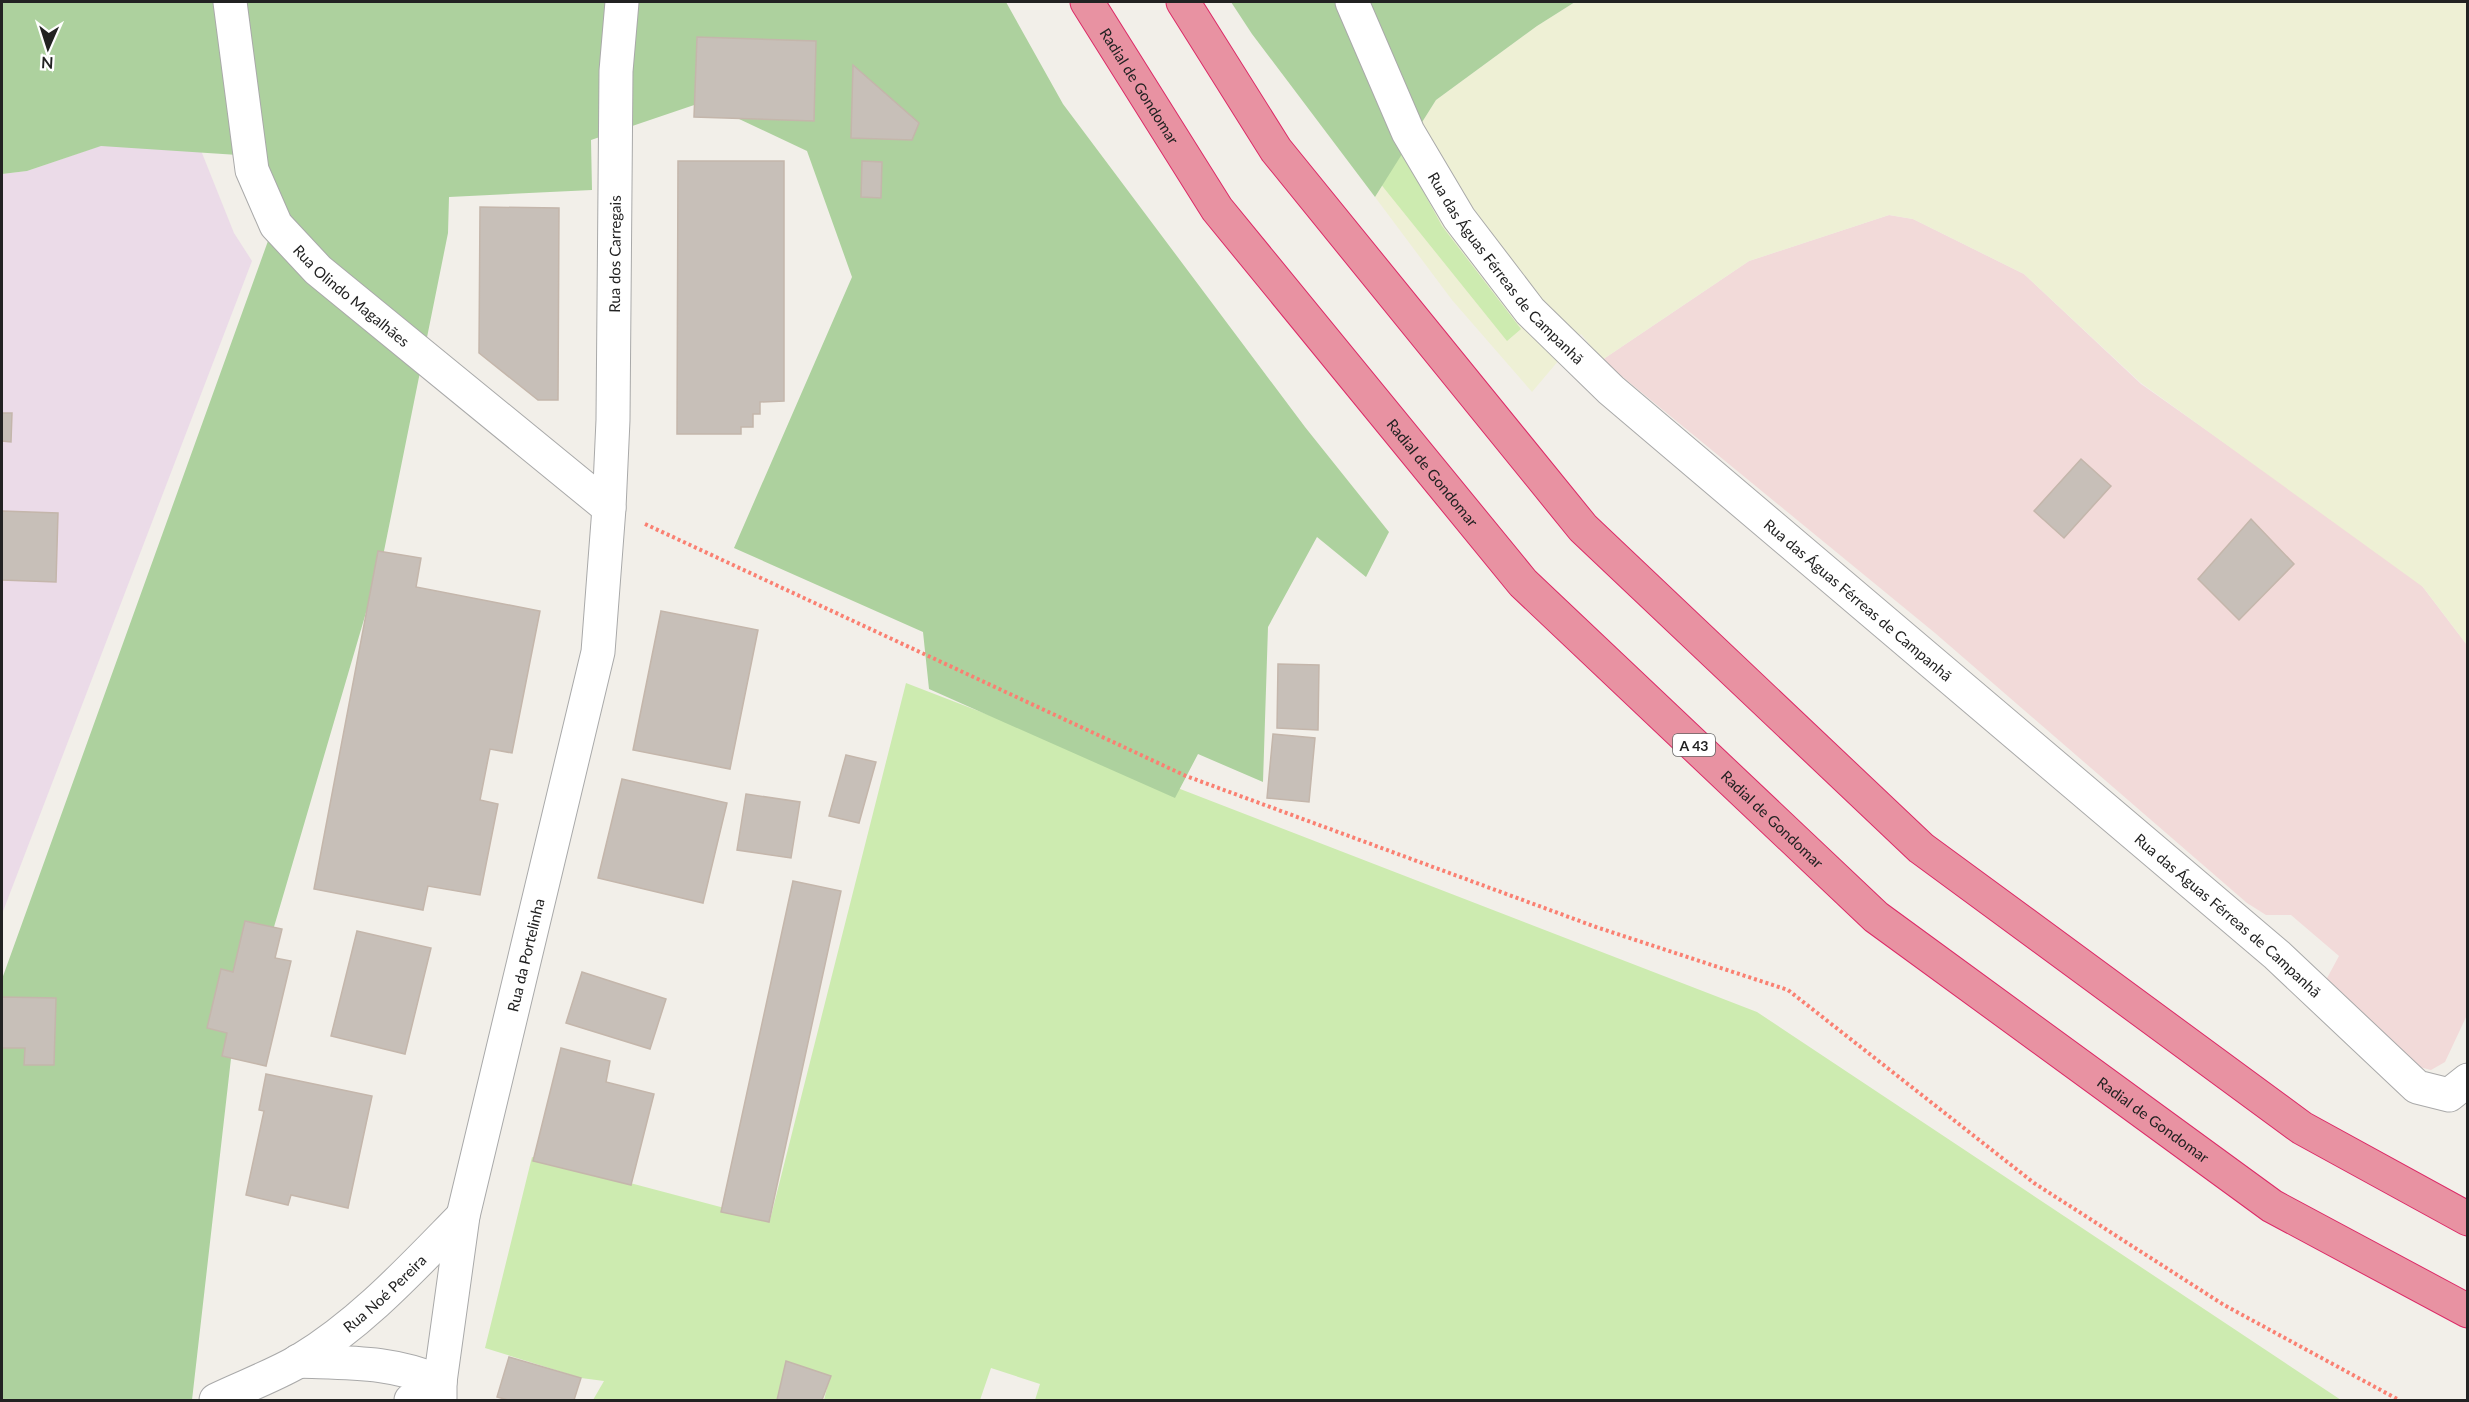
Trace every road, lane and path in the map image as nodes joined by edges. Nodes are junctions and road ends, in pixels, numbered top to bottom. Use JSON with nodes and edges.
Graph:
{"nodes":[{"id":1,"x":230,"y":2,"type":"edge"},
{"id":2,"x":622,"y":2,"type":"edge"},
{"id":3,"x":1087,"y":2,"type":"edge"},
{"id":4,"x":1183,"y":2,"type":"edge"},
{"id":5,"x":1352,"y":2,"type":"edge"},
{"id":6,"x":609,"y":508,"type":"junction"},
{"id":7,"x":2468,"y":1080,"type":"edge"},
{"id":8,"x":464,"y":1216,"type":"junction"},
{"id":9,"x":2468,"y":1219,"type":"edge"},
{"id":10,"x":2468,"y":1311,"type":"edge"},
{"id":11,"x":298,"y":1361,"type":"junction"},
{"id":12,"x":440,"y":1391,"type":"edge"},
{"id":13,"x":216,"y":1401,"type":"edge"},
{"id":14,"x":411,"y":1401,"type":"edge"},
{"id":15,"x":2398,"y":1401,"type":"edge"}],
"edges":[{"from":1,"to":6,"type":"street","name":"Rua Olindo Magalhães"},
{"from":2,"to":6,"type":"street","name":"Rua dos Carregais"},
{"from":3,"to":10,"type":"highway","name":"Radial de Gondomar","number":"A 43"},
{"from":4,"to":9,"type":"highway"},
{"from":5,"to":7,"type":"street","name":"Rua das Águas Férreas de Campanhã"},
{"from":6,"to":8,"type":"street","name":"Rua da Portelinha"},
{"from":6,"to":15,"type":"path"},
{"from":8,"to":11,"type":"street","name":"Rua Noé Pereira"},
{"from":8,"to":12,"type":"street","name":"Rua da Portelinha"},
{"from":11,"to":12,"type":"street","name":"Rua Noé Pereira"},
{"from":11,"to":13,"type":"street","name":"Rua Noé Pereira"},
{"from":12,"to":14,"type":"street"}]}
